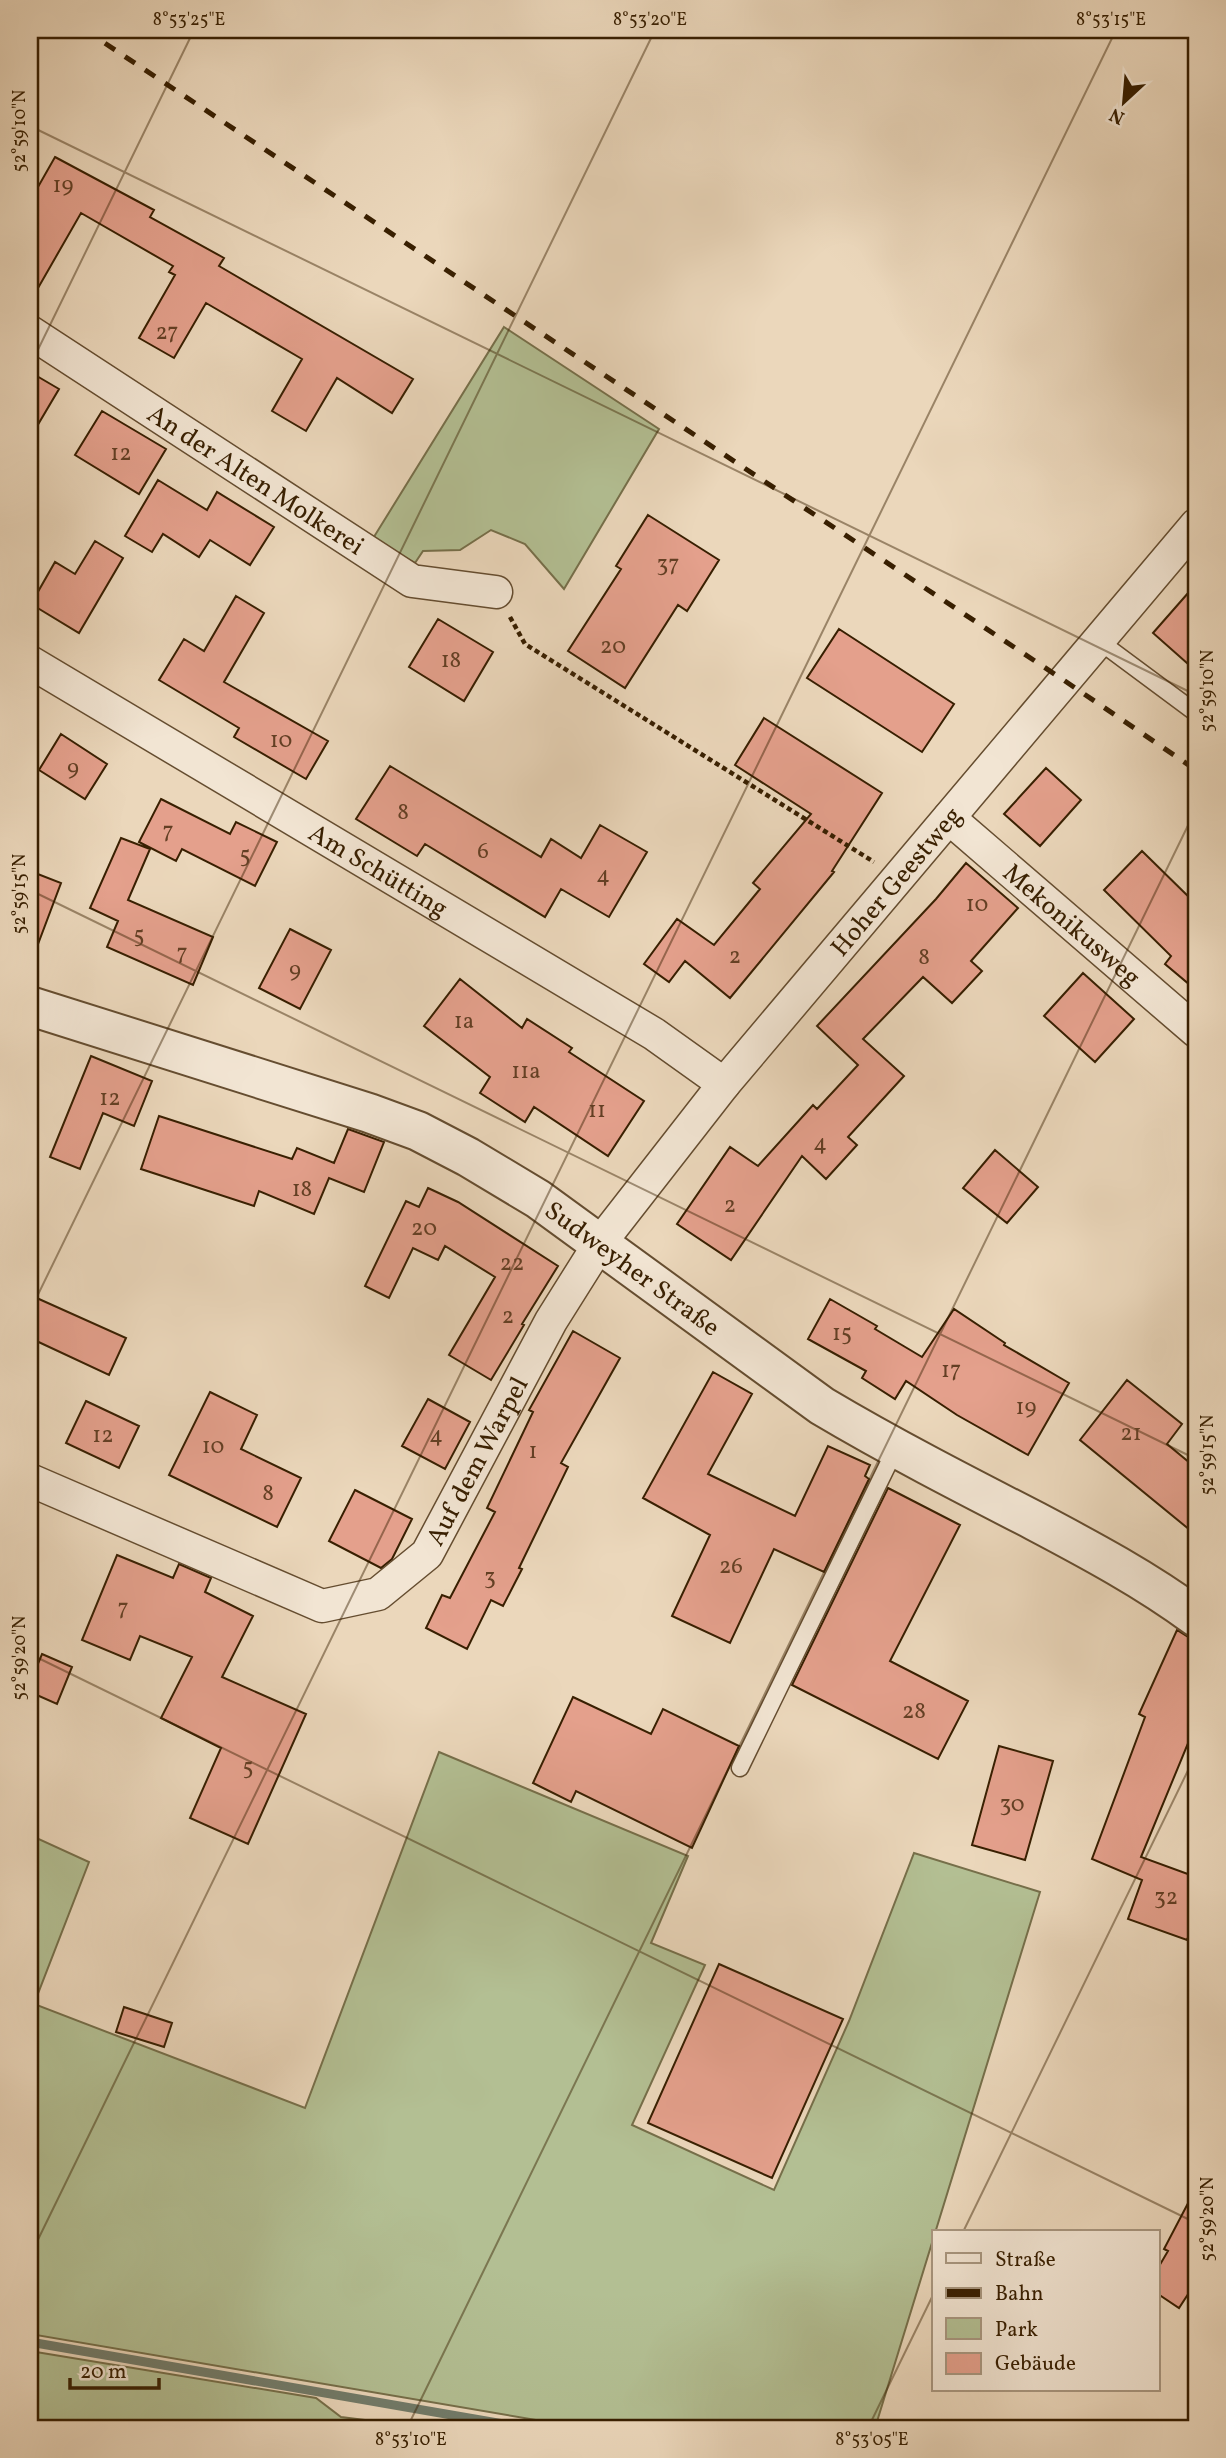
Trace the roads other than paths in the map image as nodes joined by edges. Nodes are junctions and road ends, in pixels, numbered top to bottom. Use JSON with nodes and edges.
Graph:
{"nodes":[{"id":1,"x":30,"y":332,"type":"edge"},
{"id":2,"x":1196,"y":525,"type":"edge"},
{"id":3,"x":496,"y":592,"type":"road end"},
{"id":4,"x":1099,"y":641,"type":"junction"},
{"id":5,"x":30,"y":662,"type":"edge"},
{"id":6,"x":1196,"y":713,"type":"edge"},
{"id":7,"x":949,"y":818,"type":"junction"},
{"id":8,"x":30,"y":1006,"type":"edge"},
{"id":9,"x":1196,"y":1031,"type":"edge"},
{"id":10,"x":724,"y":1084,"type":"junction"},
{"id":11,"x":600,"y":1243,"type":"junction"},
{"id":12,"x":895,"y":1448,"type":"junction"},
{"id":13,"x":30,"y":1480,"type":"edge"},
{"id":14,"x":1196,"y":1617,"type":"edge"},
{"id":15,"x":740,"y":1768,"type":"dead end"}],
"edges":[{"from":1,"to":3,"type":"street","name":"An der Alten Molkerei"},
{"from":2,"to":4,"type":"street","name":"Hoher Geestweg"},
{"from":4,"to":6,"type":"lane"},
{"from":4,"to":7,"type":"street","name":"Hoher Geestweg"},
{"from":5,"to":10,"type":"street","name":"Am Schütting"},
{"from":7,"to":9,"type":"street","name":"Mekonikusweg"},
{"from":7,"to":10,"type":"street","name":"Hoher Geestweg"},
{"from":8,"to":11,"type":"street","name":"Sudweyher Straße"},
{"from":10,"to":11,"type":"street","name":"Hoher Geestweg"},
{"from":11,"to":12,"type":"street","name":"Sudweyher Straße"},
{"from":11,"to":13,"type":"street","name":"Auf dem Warpel"},
{"from":12,"to":14,"type":"street","name":"Sudweyher Straße"},
{"from":12,"to":15,"type":"lane"}]}
